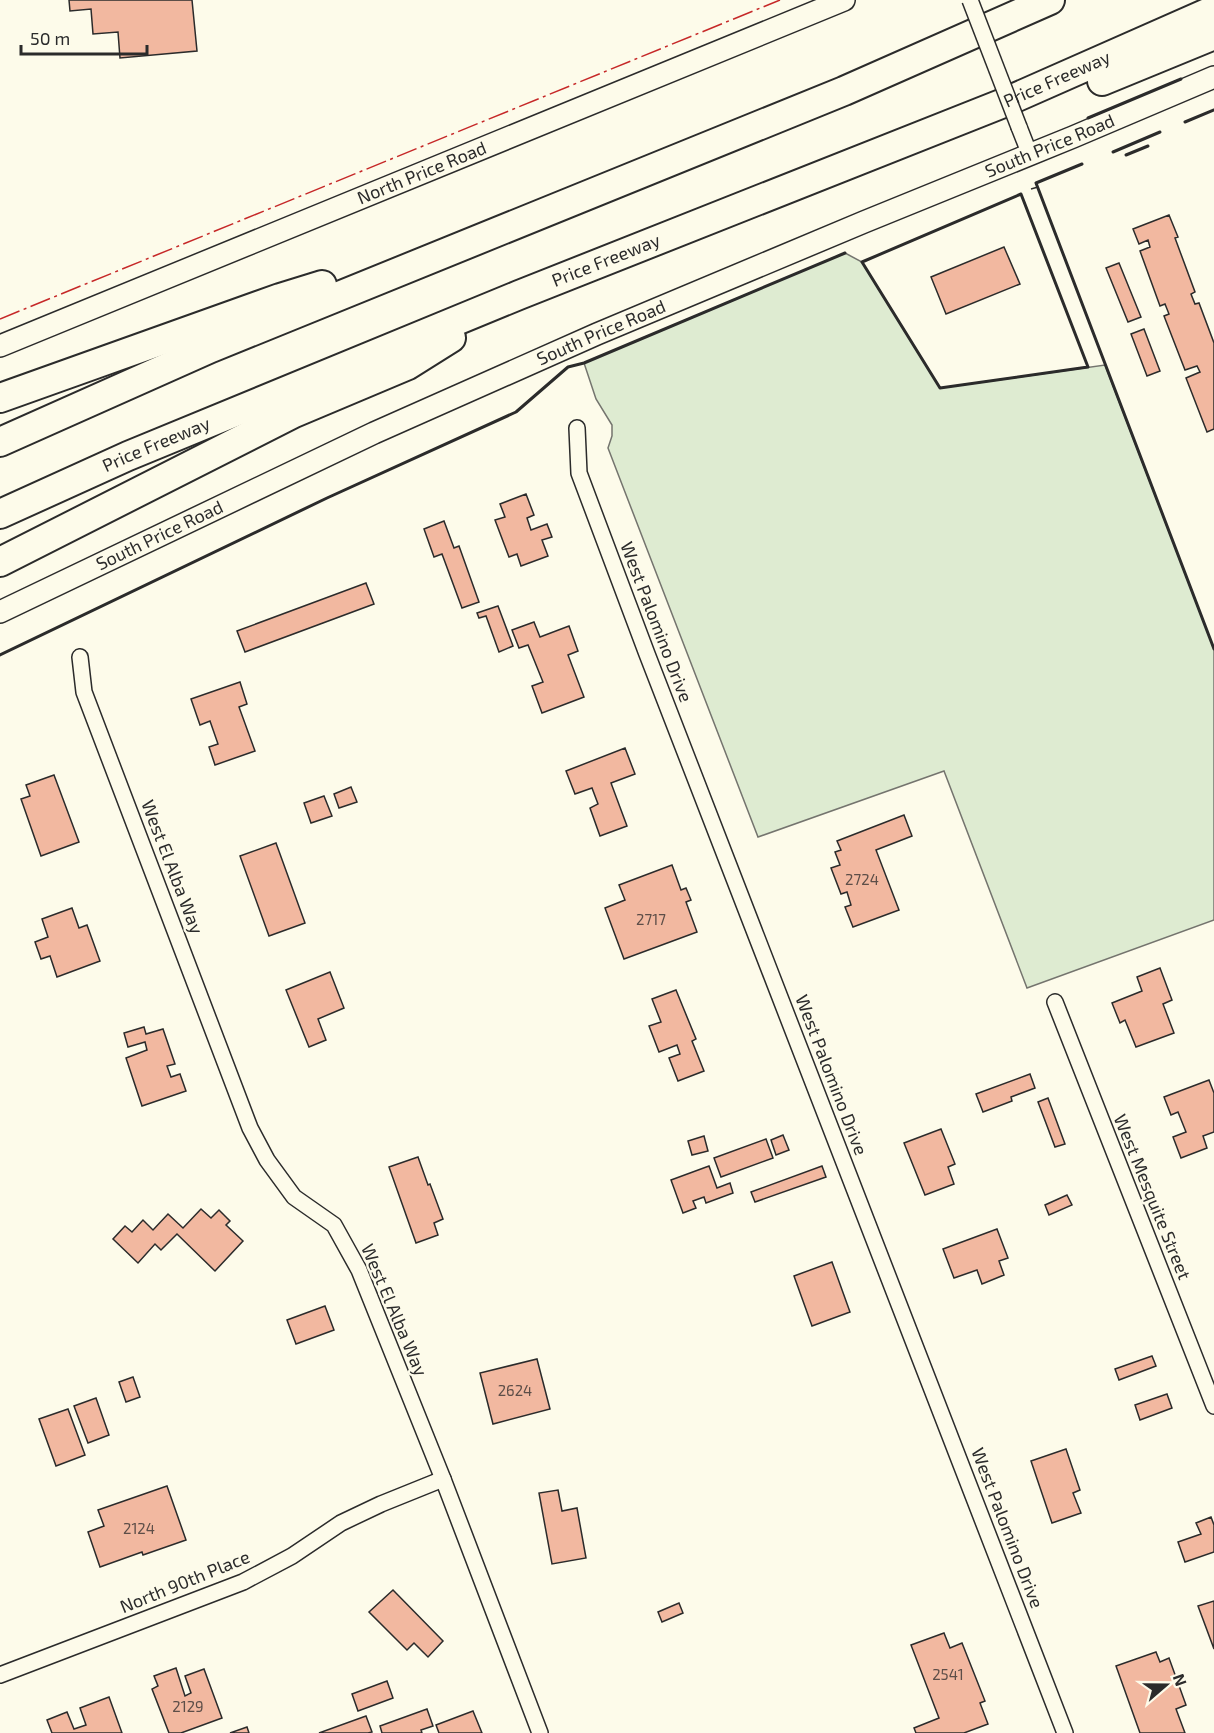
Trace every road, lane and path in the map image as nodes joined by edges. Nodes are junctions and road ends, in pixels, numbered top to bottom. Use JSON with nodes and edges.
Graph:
{"nodes":[{"id":1,"x":844,"y":0,"type":"edge"},
{"id":2,"x":970,"y":0,"type":"edge"},
{"id":3,"x":1038,"y":3,"type":"edge"},
{"id":4,"x":1214,"y":10,"type":"edge"},
{"id":5,"x":1214,"y":35,"type":"edge"},
{"id":6,"x":1214,"y":77,"type":"edge"},
{"id":7,"x":1001,"y":104,"type":"junction"},
{"id":8,"x":1030,"y":155,"type":"junction"},
{"id":9,"x":507,"y":228,"type":"junction"},
{"id":10,"x":519,"y":296,"type":"junction"},
{"id":11,"x":0,"y":346,"type":"edge"},
{"id":12,"x":0,"y":398,"type":"edge"},
{"id":13,"x":577,"y":428,"type":"dead end"},
{"id":14,"x":0,"y":442,"type":"edge"},
{"id":15,"x":0,"y":514,"type":"edge"},
{"id":16,"x":0,"y":562,"type":"edge"},
{"id":17,"x":0,"y":612,"type":"edge"},
{"id":18,"x":80,"y":657,"type":"dead end"},
{"id":19,"x":1055,"y":1002,"type":"dead end"},
{"id":20,"x":1214,"y":1406,"type":"edge"},
{"id":21,"x":443,"y":1479,"type":"junction"},
{"id":22,"x":0,"y":1675,"type":"edge"},
{"id":23,"x":540,"y":1733,"type":"edge"},
{"id":24,"x":1065,"y":1733,"type":"edge"}],
"edges":[{"from":1,"to":11,"type":"main road","name":"North Price Road"},
{"from":2,"to":8,"type":"street","bridge":true},
{"from":3,"to":9,"type":"highway"},
{"from":4,"to":7,"type":"highway","name":"Price Freeway"},
{"from":5,"to":7,"type":"highway"},
{"from":6,"to":8,"type":"main road","name":"South Price Road"},
{"from":7,"to":10,"type":"highway","name":"Price Freeway"},
{"from":8,"to":17,"type":"main road","name":"South Price Road"},
{"from":9,"to":12,"type":"highway"},
{"from":9,"to":14,"type":"highway"},
{"from":10,"to":15,"type":"highway","name":"Price Freeway"},
{"from":10,"to":16,"type":"highway"},
{"from":13,"to":24,"type":"street","name":"West Palomino Drive"},
{"from":18,"to":21,"type":"street","name":"West El Alba Way"},
{"from":19,"to":20,"type":"street","name":"West Mesquite Street"},
{"from":21,"to":22,"type":"street","name":"North 90th Place"},
{"from":21,"to":23,"type":"street","name":"West El Alba Way"}]}
